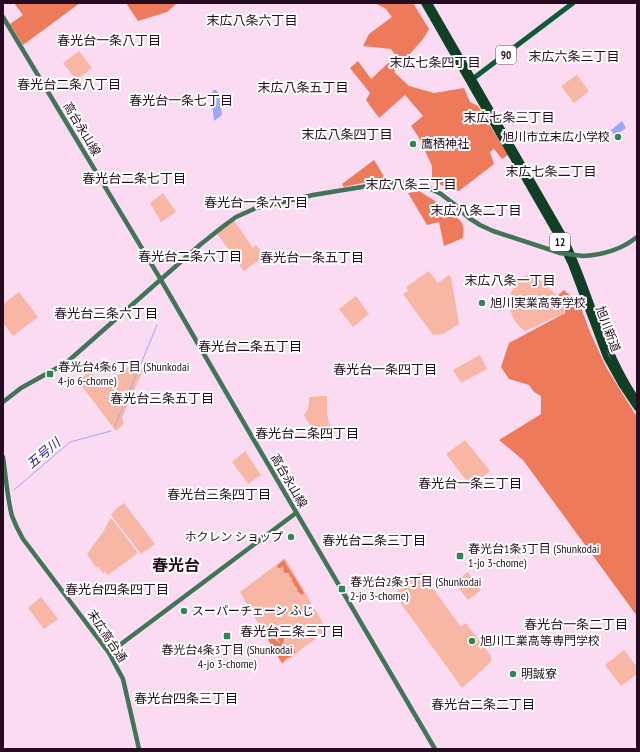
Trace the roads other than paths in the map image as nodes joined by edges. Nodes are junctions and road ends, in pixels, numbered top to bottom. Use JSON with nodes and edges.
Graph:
{"nodes":[{"id":1,"x":424,"y":3,"type":"edge"},
{"id":2,"x":429,"y":3,"type":"edge"},
{"id":3,"x":574,"y":3,"type":"edge"},
{"id":4,"x":3,"y":17,"type":"edge"},
{"id":5,"x":470,"y":80,"type":"junction"},
{"id":6,"x":637,"y":237,"type":"edge"},
{"id":7,"x":161,"y":280,"type":"junction"},
{"id":8,"x":637,"y":400,"type":"edge"},
{"id":9,"x":3,"y":402,"type":"edge"},
{"id":10,"x":637,"y":408,"type":"edge"},
{"id":11,"x":3,"y":458,"type":"edge"},
{"id":12,"x":296,"y":512,"type":"junction"},
{"id":13,"x":109,"y":653,"type":"junction"},
{"id":14,"x":139,"y":749,"type":"edge"},
{"id":15,"x":435,"y":749,"type":"edge"}],
"edges":[{"from":1,"to":5,"type":"highway","name":"旭川新道","number":"12"},
{"from":2,"to":5,"type":"highway","name":"旭川新道","number":"12"},
{"from":3,"to":5,"type":"main road","number":"90"},
{"from":4,"to":7,"type":"street","name":"高台永山線"},
{"from":5,"to":8,"type":"highway","name":"旭川新道","number":"12"},
{"from":5,"to":10,"type":"highway","name":"旭川新道","number":"12"},
{"from":6,"to":7,"type":"street","bridge":true},
{"from":7,"to":9,"type":"street"},
{"from":7,"to":12,"type":"street","name":"高台永山線"},
{"from":11,"to":13,"type":"street","name":"末広高台通"},
{"from":12,"to":13,"type":"street"},
{"from":12,"to":15,"type":"street","name":"高台永山線"},
{"from":13,"to":14,"type":"street","name":"末広高台通"}]}
